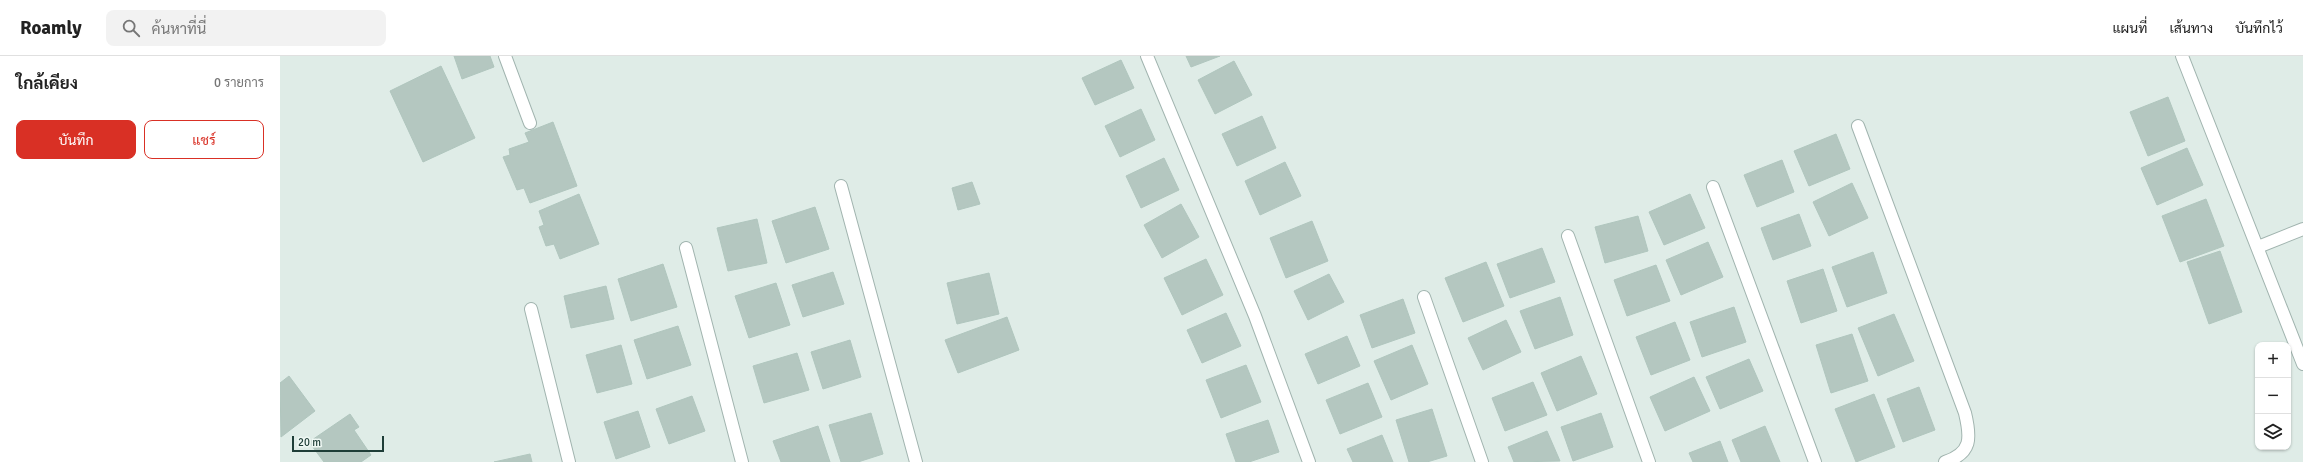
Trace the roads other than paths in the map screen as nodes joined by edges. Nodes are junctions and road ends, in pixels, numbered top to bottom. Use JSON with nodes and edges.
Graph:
{"nodes":[{"id":1,"x":505,"y":56,"type":"edge"},
{"id":2,"x":1148,"y":56,"type":"edge"},
{"id":3,"x":2182,"y":56,"type":"edge"},
{"id":4,"x":530,"y":123,"type":"dead end"},
{"id":5,"x":1858,"y":126,"type":"dead end"},
{"id":6,"x":841,"y":186,"type":"dead end"},
{"id":7,"x":1714,"y":187,"type":"dead end"},
{"id":8,"x":2303,"y":229,"type":"edge"},
{"id":9,"x":1568,"y":236,"type":"dead end"},
{"id":10,"x":2258,"y":247,"type":"junction"},
{"id":11,"x":686,"y":248,"type":"dead end"},
{"id":12,"x":1424,"y":297,"type":"dead end"},
{"id":13,"x":532,"y":309,"type":"dead end"},
{"id":14,"x":2303,"y":364,"type":"edge"},
{"id":15,"x":569,"y":462,"type":"edge"},
{"id":16,"x":742,"y":462,"type":"edge"},
{"id":17,"x":916,"y":462,"type":"edge"},
{"id":18,"x":1309,"y":462,"type":"edge"},
{"id":19,"x":1482,"y":462,"type":"edge"},
{"id":20,"x":1649,"y":462,"type":"edge"},
{"id":21,"x":1815,"y":462,"type":"edge"},
{"id":22,"x":1945,"y":462,"type":"edge"}],
"edges":[{"from":1,"to":4,"type":"street"},
{"from":2,"to":18,"type":"street"},
{"from":3,"to":10,"type":"street"},
{"from":5,"to":22,"type":"street"},
{"from":6,"to":17,"type":"street"},
{"from":7,"to":21,"type":"street"},
{"from":8,"to":10,"type":"street"},
{"from":9,"to":20,"type":"street"},
{"from":10,"to":14,"type":"street"},
{"from":11,"to":16,"type":"street"},
{"from":12,"to":19,"type":"street"},
{"from":13,"to":15,"type":"street"}]}
